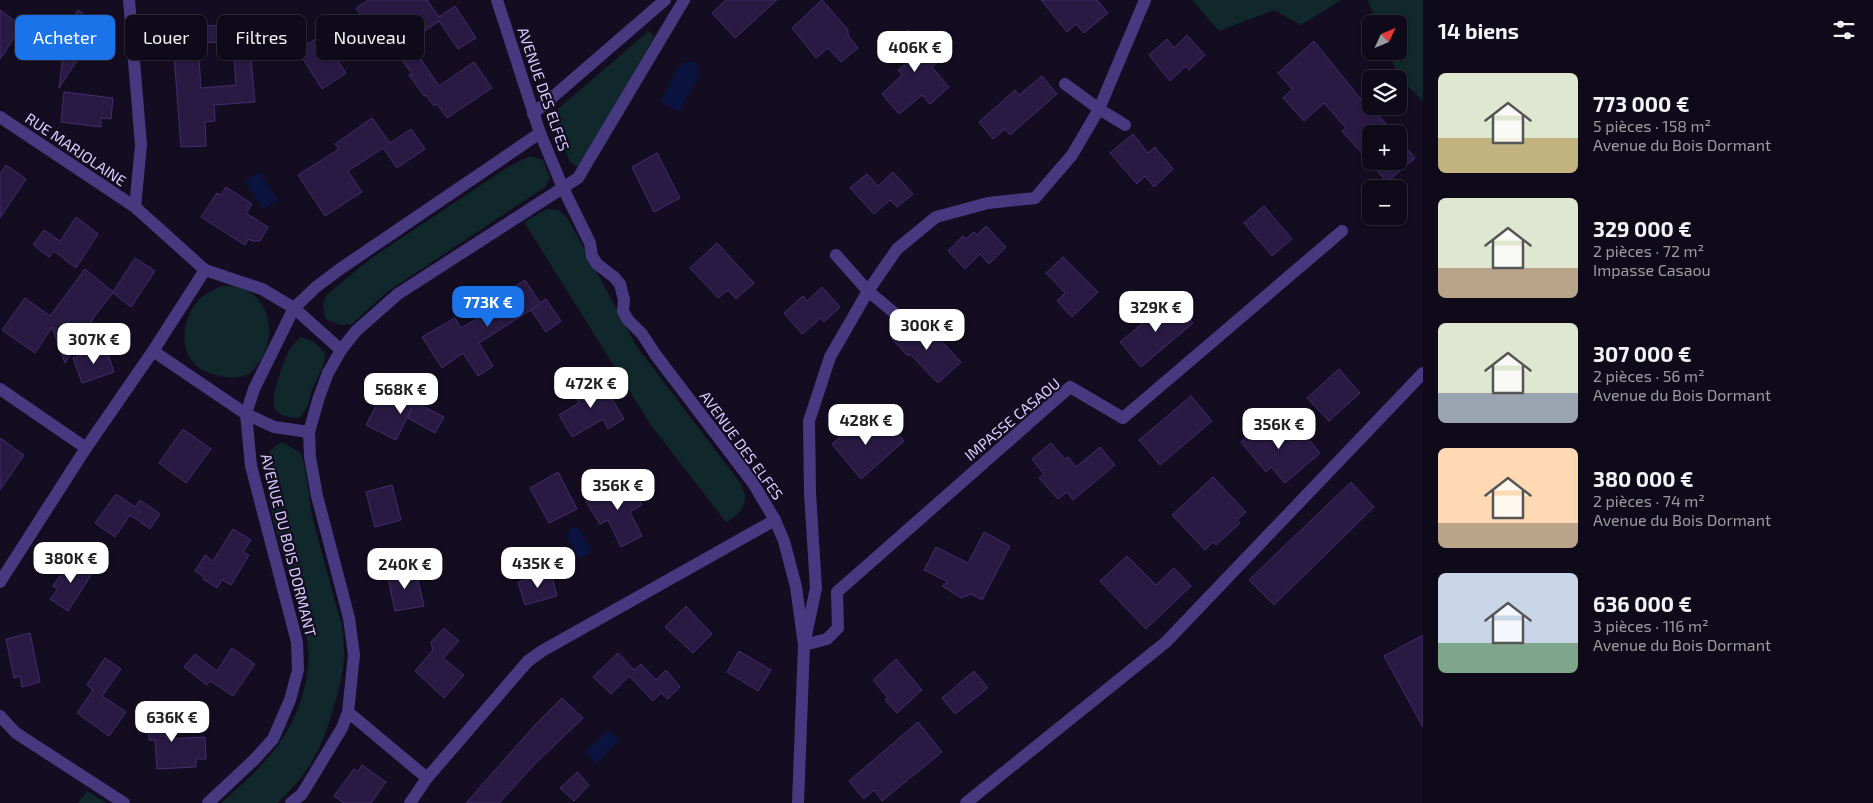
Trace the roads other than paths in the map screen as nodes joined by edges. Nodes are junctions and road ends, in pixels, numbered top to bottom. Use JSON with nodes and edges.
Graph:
{"nodes":[{"id":1,"x":129,"y":0,"type":"edge"},
{"id":2,"x":497,"y":0,"type":"edge"},
{"id":3,"x":665,"y":0,"type":"edge"},
{"id":4,"x":684,"y":0,"type":"edge"},
{"id":5,"x":1145,"y":0,"type":"edge"},
{"id":6,"x":1064,"y":84,"type":"dead end"},
{"id":7,"x":1099,"y":109,"type":"junction"},
{"id":8,"x":533,"y":114,"type":"junction"},
{"id":9,"x":0,"y":117,"type":"edge"},
{"id":10,"x":1125,"y":125,"type":"dead end"},
{"id":11,"x":540,"y":133,"type":"junction"},
{"id":12,"x":563,"y":188,"type":"junction"},
{"id":13,"x":135,"y":208,"type":"junction"},
{"id":14,"x":1342,"y":231,"type":"dead end"},
{"id":15,"x":836,"y":255,"type":"dead end"},
{"id":16,"x":205,"y":270,"type":"junction"},
{"id":17,"x":868,"y":291,"type":"junction"},
{"id":18,"x":294,"y":308,"type":"junction"},
{"id":19,"x":898,"y":316,"type":"dead end"},
{"id":20,"x":341,"y":350,"type":"junction"},
{"id":21,"x":153,"y":351,"type":"junction"},
{"id":22,"x":1423,"y":373,"type":"edge"},
{"id":23,"x":0,"y":389,"type":"edge"},
{"id":24,"x":246,"y":414,"type":"junction"},
{"id":25,"x":309,"y":432,"type":"junction"},
{"id":26,"x":86,"y":448,"type":"junction"},
{"id":27,"x":775,"y":520,"type":"junction"},
{"id":28,"x":0,"y":582,"type":"edge"},
{"id":29,"x":804,"y":645,"type":"junction"},
{"id":30,"x":348,"y":712,"type":"junction"},
{"id":31,"x":0,"y":716,"type":"edge"},
{"id":32,"x":427,"y":778,"type":"junction"},
{"id":33,"x":124,"y":803,"type":"edge"},
{"id":34,"x":208,"y":803,"type":"edge"},
{"id":35,"x":291,"y":803,"type":"edge"},
{"id":36,"x":410,"y":803,"type":"edge"},
{"id":37,"x":798,"y":803,"type":"edge"},
{"id":38,"x":966,"y":803,"type":"edge"}],
"edges":[{"from":1,"to":13,"type":"street"},
{"from":2,"to":8,"type":"street","name":"AVENUE DES ELFES"},
{"from":3,"to":8,"type":"street"},
{"from":4,"to":12,"type":"street"},
{"from":5,"to":7,"type":"street"},
{"from":6,"to":7,"type":"street"},
{"from":7,"to":10,"type":"street"},
{"from":7,"to":17,"type":"street"},
{"from":8,"to":11,"type":"street","name":"AVENUE DES ELFES"},
{"from":9,"to":13,"type":"street","name":"RUE MARJOLAINE"},
{"from":11,"to":12,"type":"street","name":"AVENUE DES ELFES"},
{"from":11,"to":18,"type":"street","name":"AVENUE DU BOIS DORMANT"},
{"from":12,"to":20,"type":"street"},
{"from":12,"to":27,"type":"street","name":"AVENUE DES ELFES"},
{"from":13,"to":16,"type":"street","name":"RUE MARJOLAINE"},
{"from":14,"to":29,"type":"street","name":"IMPASSE CASAOU"},
{"from":15,"to":17,"type":"street"},
{"from":16,"to":18,"type":"street"},
{"from":16,"to":21,"type":"street"},
{"from":17,"to":19,"type":"street"},
{"from":17,"to":29,"type":"street"},
{"from":18,"to":20,"type":"street"},
{"from":18,"to":24,"type":"street","name":"AVENUE DU BOIS DORMANT"},
{"from":20,"to":25,"type":"street"},
{"from":21,"to":24,"type":"street"},
{"from":21,"to":26,"type":"street"},
{"from":22,"to":38,"type":"street"},
{"from":23,"to":26,"type":"street"},
{"from":24,"to":25,"type":"street"},
{"from":24,"to":34,"type":"street","name":"AVENUE DU BOIS DORMANT"},
{"from":25,"to":30,"type":"street"},
{"from":26,"to":28,"type":"street"},
{"from":27,"to":29,"type":"street"},
{"from":27,"to":32,"type":"street","name":"AVENUE DES ELFES"},
{"from":29,"to":37,"type":"street"},
{"from":30,"to":32,"type":"street"},
{"from":30,"to":35,"type":"street"},
{"from":31,"to":33,"type":"street"},
{"from":32,"to":36,"type":"street","name":"AVENUE DES ELFES"}]}
